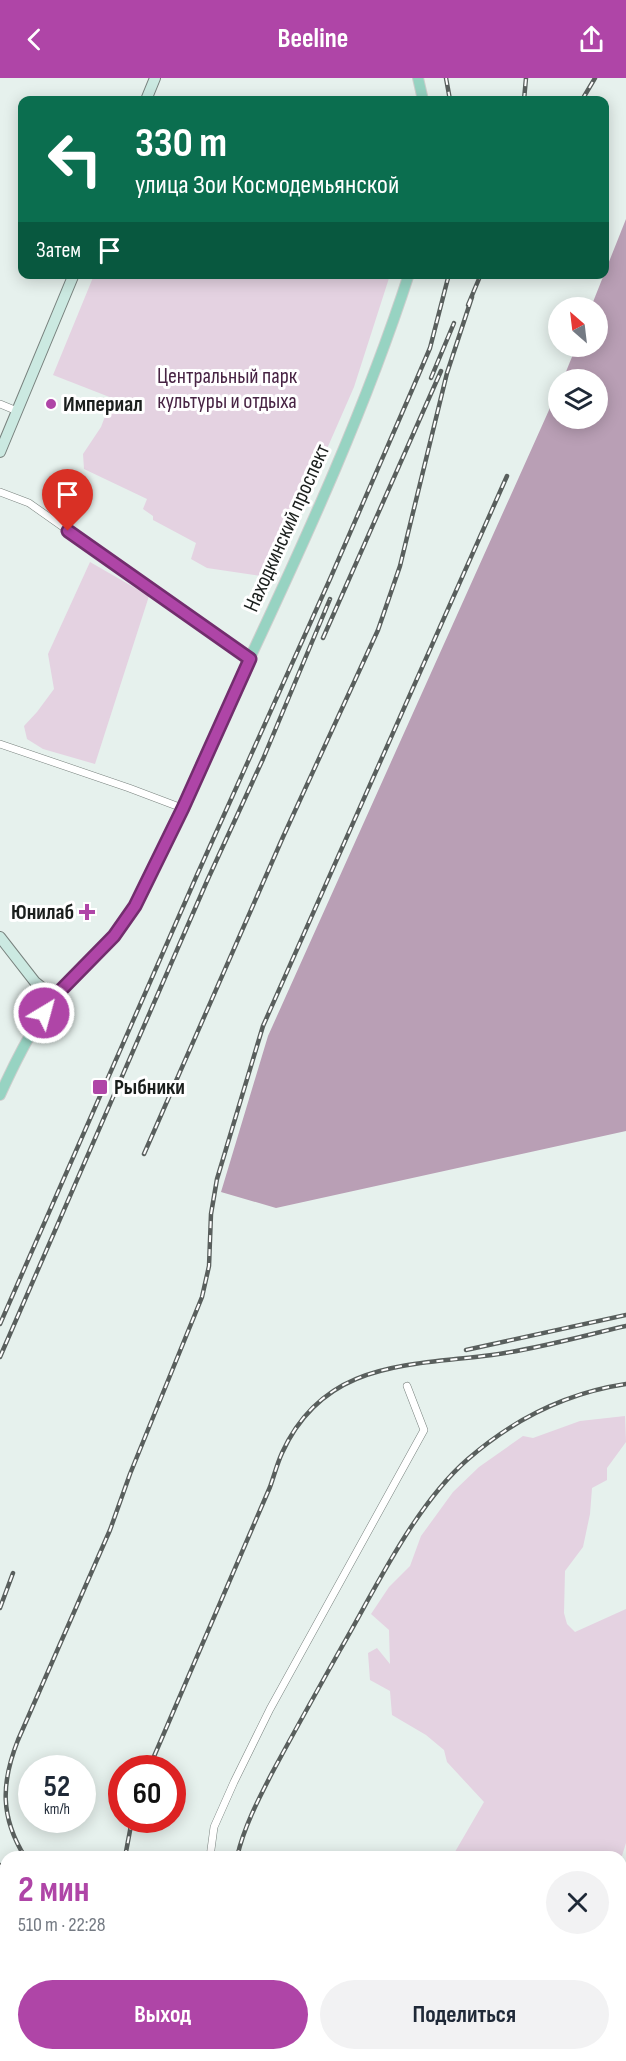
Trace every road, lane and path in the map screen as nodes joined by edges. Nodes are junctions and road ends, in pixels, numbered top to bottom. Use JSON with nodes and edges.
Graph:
{"nodes":[{"id":1,"x":155,"y":78,"type":"edge"},
{"id":2,"x":418,"y":78,"type":"edge"},
{"id":3,"x":148,"y":96,"type":"edge"},
{"id":4,"x":422,"y":96,"type":"edge"},
{"id":5,"x":72,"y":279,"type":"edge"},
{"id":6,"x":407,"y":279,"type":"edge"},
{"id":7,"x":0,"y":404,"type":"edge"},
{"id":8,"x":17,"y":411,"type":"junction"},
{"id":9,"x":0,"y":452,"type":"edge"},
{"id":10,"x":0,"y":492,"type":"edge"},
{"id":11,"x":250,"y":659,"type":"junction"},
{"id":12,"x":0,"y":744,"type":"edge"},
{"id":13,"x":183,"y":808,"type":"junction"},
{"id":14,"x":0,"y":938,"type":"edge"},
{"id":15,"x":55,"y":998,"type":"junction"},
{"id":16,"x":0,"y":1095,"type":"edge"},
{"id":17,"x":407,"y":1386,"type":"dead end"},
{"id":18,"x":211,"y":1851,"type":"edge"}],
"edges":[{"from":1,"to":3,"type":"main road"},
{"from":2,"to":4,"type":"main road"},
{"from":5,"to":8,"type":"main road"},
{"from":6,"to":11,"type":"main road","name":"Находкинский проспект"},
{"from":7,"to":8,"type":"street"},
{"from":8,"to":9,"type":"main road"},
{"from":10,"to":11,"type":"street"},
{"from":11,"to":13,"type":"main road","name":"Находкинский проспект"},
{"from":12,"to":13,"type":"street"},
{"from":13,"to":15,"type":"main road","name":"Находкинский проспект"},
{"from":14,"to":15,"type":"main road"},
{"from":15,"to":16,"type":"main road","name":"Находкинский проспект"},
{"from":17,"to":18,"type":"street"}]}
